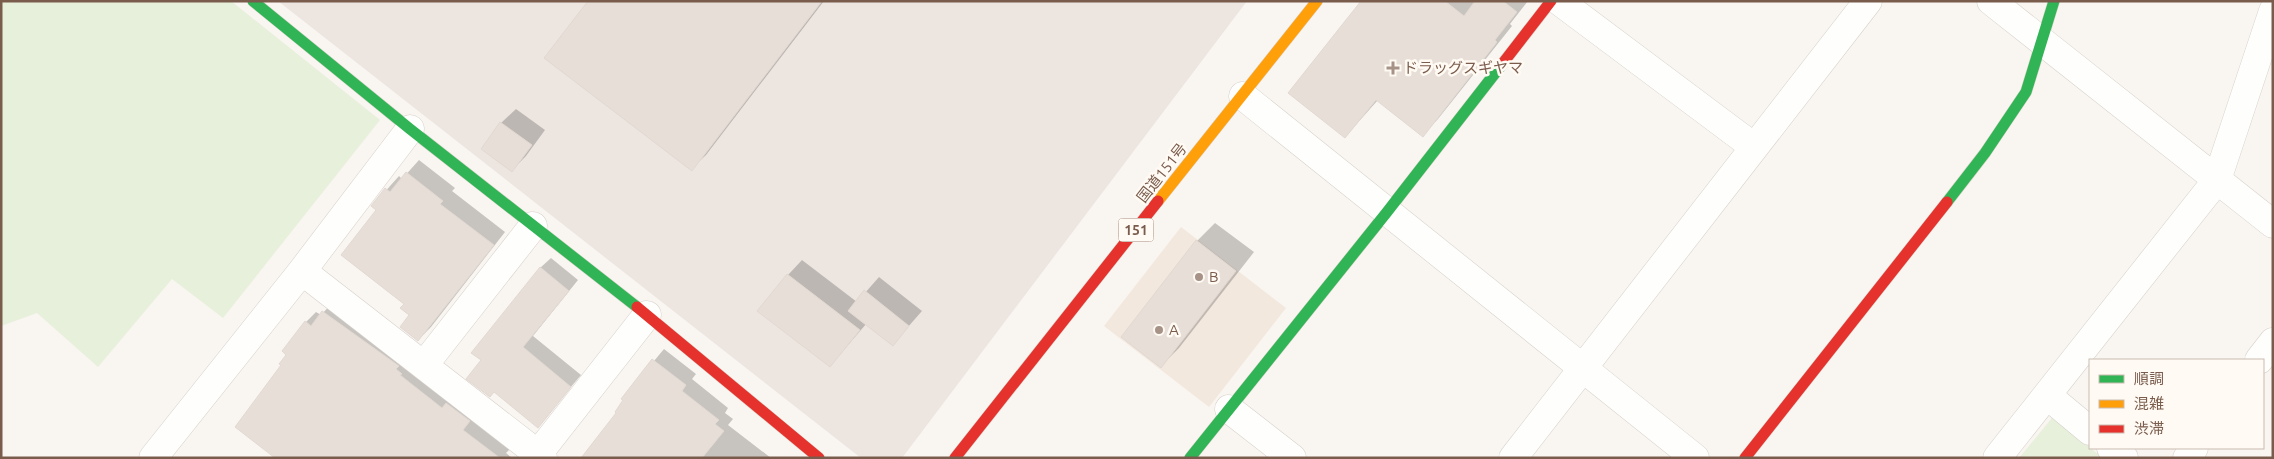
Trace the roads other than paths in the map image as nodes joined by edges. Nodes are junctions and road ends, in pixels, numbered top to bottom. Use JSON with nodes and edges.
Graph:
{"nodes":[{"id":1,"x":253,"y":1,"type":"edge"},
{"id":2,"x":1317,"y":1,"type":"edge"},
{"id":3,"x":1551,"y":1,"type":"edge"},
{"id":4,"x":1559,"y":1,"type":"edge"},
{"id":5,"x":1868,"y":1,"type":"edge"},
{"id":6,"x":1991,"y":1,"type":"edge"},
{"id":7,"x":2054,"y":1,"type":"edge"},
{"id":8,"x":2273,"y":11,"type":"edge"},
{"id":9,"x":2043,"y":42,"type":"junction"},
{"id":10,"x":1242,"y":96,"type":"junction"},
{"id":11,"x":410,"y":129,"type":"junction"},
{"id":12,"x":1754,"y":147,"type":"junction"},
{"id":13,"x":2217,"y":180,"type":"junction"},
{"id":14,"x":1387,"y":212,"type":"junction"},
{"id":15,"x":2273,"y":224,"type":"edge"},
{"id":16,"x":533,"y":226,"type":"junction"},
{"id":17,"x":302,"y":272,"type":"junction"},
{"id":18,"x":647,"y":315,"type":"junction"},
{"id":19,"x":2273,"y":342,"type":"edge"},
{"id":20,"x":2260,"y":359,"type":"edge"},
{"id":21,"x":424,"y":366,"type":"junction"},
{"id":22,"x":1582,"y":369,"type":"junction"},
{"id":23,"x":2048,"y":396,"type":"junction"},
{"id":24,"x":1229,"y":409,"type":"junction"},
{"id":25,"x":2089,"y":430,"type":"edge"},
{"id":26,"x":2112,"y":449,"type":"edge"},
{"id":27,"x":540,"y":456,"type":"edge"},
{"id":28,"x":153,"y":458,"type":"edge"},
{"id":29,"x":819,"y":458,"type":"edge"},
{"id":30,"x":955,"y":458,"type":"edge"},
{"id":31,"x":1190,"y":458,"type":"edge"},
{"id":32,"x":1292,"y":458,"type":"edge"},
{"id":33,"x":1513,"y":458,"type":"edge"},
{"id":34,"x":1695,"y":458,"type":"edge"},
{"id":35,"x":1745,"y":458,"type":"edge"},
{"id":36,"x":1997,"y":458,"type":"edge"},
{"id":37,"x":2124,"y":458,"type":"edge"}],
"edges":[{"from":1,"to":11,"type":"main road"},
{"from":2,"to":10,"type":"main road","name":"国道151号","number":"151"},
{"from":3,"to":14,"type":"main road"},
{"from":4,"to":12,"type":"street"},
{"from":5,"to":12,"type":"street"},
{"from":6,"to":9,"type":"street"},
{"from":7,"to":9,"type":"main road"},
{"from":8,"to":13,"type":"street"},
{"from":9,"to":13,"type":"street"},
{"from":9,"to":35,"type":"main road"},
{"from":10,"to":14,"type":"street"},
{"from":10,"to":30,"type":"main road","name":"国道151号","number":"151"},
{"from":11,"to":16,"type":"main road"},
{"from":11,"to":17,"type":"street"},
{"from":12,"to":22,"type":"street"},
{"from":13,"to":15,"type":"street"},
{"from":13,"to":23,"type":"street"},
{"from":14,"to":22,"type":"street"},
{"from":14,"to":24,"type":"main road"},
{"from":16,"to":18,"type":"main road"},
{"from":16,"to":21,"type":"street"},
{"from":17,"to":21,"type":"street"},
{"from":17,"to":28,"type":"street"},
{"from":18,"to":27,"type":"street"},
{"from":18,"to":29,"type":"main road"},
{"from":19,"to":20,"type":"street"},
{"from":21,"to":27,"type":"street"},
{"from":22,"to":33,"type":"street"},
{"from":22,"to":34,"type":"street"},
{"from":23,"to":25,"type":"street"},
{"from":23,"to":36,"type":"street"},
{"from":24,"to":31,"type":"main road"},
{"from":24,"to":32,"type":"street"},
{"from":26,"to":37,"type":"street"}]}
